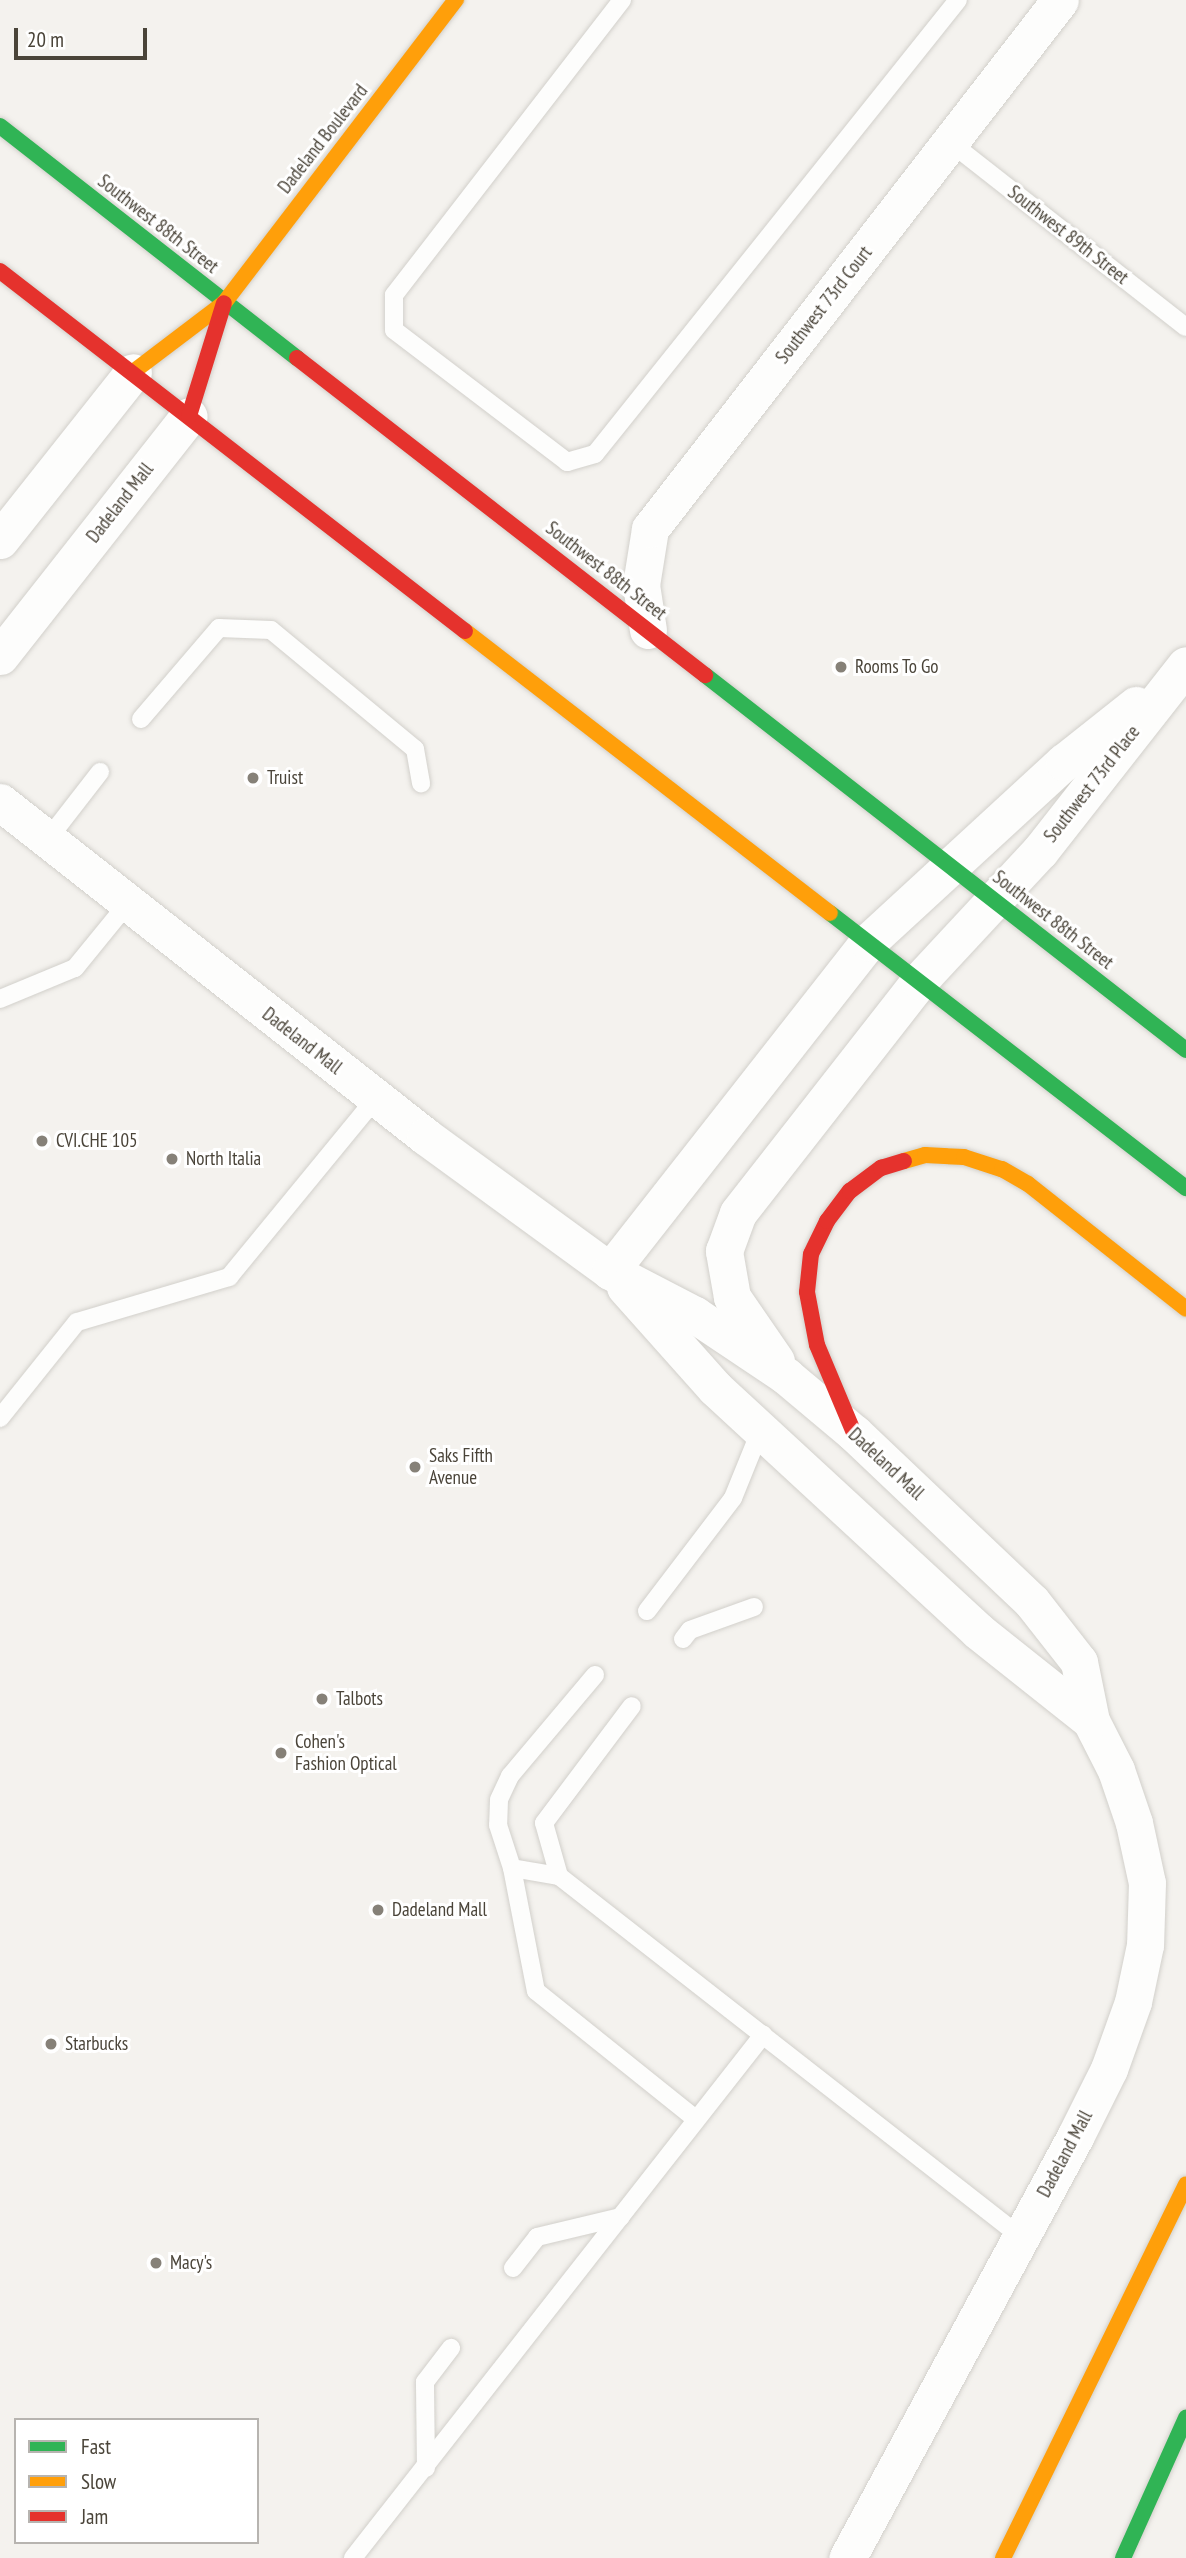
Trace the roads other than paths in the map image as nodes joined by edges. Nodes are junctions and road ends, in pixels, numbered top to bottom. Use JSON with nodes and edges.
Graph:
{"nodes":[{"id":1,"x":456,"y":0,"type":"edge"},
{"id":2,"x":622,"y":0,"type":"edge"},
{"id":3,"x":958,"y":0,"type":"edge"},
{"id":4,"x":1060,"y":0,"type":"edge"},
{"id":5,"x":0,"y":126,"type":"edge"},
{"id":6,"x":951,"y":143,"type":"junction"},
{"id":7,"x":0,"y":271,"type":"edge"},
{"id":8,"x":224,"y":303,"type":"junction"},
{"id":9,"x":1186,"y":327,"type":"edge"},
{"id":10,"x":133,"y":372,"type":"junction"},
{"id":11,"x":189,"y":416,"type":"junction"},
{"id":12,"x":0,"y":540,"type":"edge"},
{"id":13,"x":648,"y":630,"type":"junction"},
{"id":14,"x":0,"y":656,"type":"edge"},
{"id":15,"x":1183,"y":668,"type":"edge"},
{"id":16,"x":141,"y":719,"type":"dead end"},
{"id":17,"x":100,"y":772,"type":"dead end"},
{"id":18,"x":421,"y":783,"type":"dead end"},
{"id":19,"x":0,"y":802,"type":"edge"},
{"id":20,"x":48,"y":839,"type":"junction"},
{"id":21,"x":950,"y":866,"type":"junction"},
{"id":22,"x":994,"y":901,"type":"junction"},
{"id":23,"x":128,"y":903,"type":"junction"},
{"id":24,"x":868,"y":942,"type":"junction"},
{"id":25,"x":919,"y":981,"type":"junction"},
{"id":26,"x":0,"y":999,"type":"edge"},
{"id":27,"x":1186,"y":1050,"type":"edge"},
{"id":28,"x":375,"y":1099,"type":"junction"},
{"id":29,"x":1186,"y":1188,"type":"edge"},
{"id":30,"x":610,"y":1271,"type":"junction"},
{"id":31,"x":1186,"y":1309,"type":"edge"},
{"id":32,"x":786,"y":1376,"type":"junction"},
{"id":33,"x":0,"y":1418,"type":"edge"},
{"id":34,"x":761,"y":1429,"type":"junction"},
{"id":35,"x":854,"y":1433,"type":"junction"},
{"id":36,"x":754,"y":1607,"type":"dead end"},
{"id":37,"x":647,"y":1611,"type":"dead end"},
{"id":38,"x":683,"y":1639,"type":"dead end"},
{"id":39,"x":595,"y":1675,"type":"dead end"},
{"id":40,"x":632,"y":1706,"type":"dead end"},
{"id":41,"x":1091,"y":1721,"type":"junction"},
{"id":42,"x":512,"y":1868,"type":"junction"},
{"id":43,"x":559,"y":1876,"type":"junction"},
{"id":44,"x":763,"y":2035,"type":"junction"},
{"id":45,"x":696,"y":2119,"type":"junction"},
{"id":46,"x":1186,"y":2184,"type":"edge"},
{"id":47,"x":621,"y":2217,"type":"junction"},
{"id":48,"x":1021,"y":2238,"type":"junction"},
{"id":49,"x":513,"y":2268,"type":"dead end"},
{"id":50,"x":451,"y":2348,"type":"dead end"},
{"id":51,"x":1186,"y":2418,"type":"edge"},
{"id":52,"x":426,"y":2468,"type":"junction"},
{"id":53,"x":353,"y":2558,"type":"edge"},
{"id":54,"x":847,"y":2558,"type":"edge"},
{"id":55,"x":1003,"y":2558,"type":"edge"},
{"id":56,"x":1124,"y":2558,"type":"edge"}],
"edges":[{"from":1,"to":8,"type":"main road","name":"Dadeland Boulevard"},
{"from":2,"to":3,"type":"lane"},
{"from":4,"to":6,"type":"street","name":"Southwest 73rd Court"},
{"from":5,"to":8,"type":"main road","name":"Southwest 88th Street"},
{"from":6,"to":9,"type":"lane","name":"Southwest 89th Street"},
{"from":6,"to":13,"type":"street","name":"Southwest 73rd Court"},
{"from":7,"to":10,"type":"main road"},
{"from":8,"to":10,"type":"main road","name":"Dadeland Boulevard"},
{"from":8,"to":11,"type":"main road","name":"Dadeland Boulevard"},
{"from":8,"to":13,"type":"main road","name":"Southwest 88th Street"},
{"from":10,"to":11,"type":"main road"},
{"from":10,"to":12,"type":"street"},
{"from":11,"to":14,"type":"street","name":"Dadeland Mall"},
{"from":11,"to":24,"type":"main road"},
{"from":13,"to":21,"type":"main road","name":"Southwest 88th Street"},
{"from":15,"to":21,"type":"street"},
{"from":15,"to":22,"type":"street","name":"Southwest 73rd Place"},
{"from":16,"to":18,"type":"lane"},
{"from":17,"to":20,"type":"lane"},
{"from":19,"to":20,"type":"street","name":"Dadeland Mall"},
{"from":20,"to":23,"type":"street","name":"Dadeland Mall"},
{"from":21,"to":22,"type":"main road","name":"Southwest 88th Street"},
{"from":21,"to":24,"type":"street"},
{"from":22,"to":25,"type":"street"},
{"from":22,"to":27,"type":"main road","name":"Southwest 88th Street"},
{"from":23,"to":26,"type":"lane"},
{"from":23,"to":28,"type":"street","name":"Dadeland Mall"},
{"from":24,"to":25,"type":"main road"},
{"from":24,"to":30,"type":"street"},
{"from":25,"to":29,"type":"main road"},
{"from":25,"to":32,"type":"street"},
{"from":28,"to":30,"type":"street","name":"Dadeland Mall"},
{"from":28,"to":33,"type":"lane"},
{"from":30,"to":32,"type":"street","name":"Dadeland Mall"},
{"from":30,"to":34,"type":"street","name":"Dadeland Mall"},
{"from":31,"to":35,"type":"main road"},
{"from":32,"to":35,"type":"street","name":"Dadeland Mall"},
{"from":34,"to":37,"type":"lane"},
{"from":34,"to":41,"type":"street","name":"Dadeland Mall"},
{"from":35,"to":41,"type":"street","name":"Dadeland Mall"},
{"from":36,"to":38,"type":"lane"},
{"from":39,"to":42,"type":"lane"},
{"from":40,"to":43,"type":"lane"},
{"from":41,"to":48,"type":"street","name":"Dadeland Mall"},
{"from":42,"to":43,"type":"lane"},
{"from":42,"to":45,"type":"lane"},
{"from":43,"to":44,"type":"lane"},
{"from":44,"to":45,"type":"lane"},
{"from":44,"to":48,"type":"lane"},
{"from":45,"to":47,"type":"lane"},
{"from":46,"to":55,"type":"main road"},
{"from":47,"to":49,"type":"lane"},
{"from":47,"to":52,"type":"lane"},
{"from":48,"to":54,"type":"street","name":"Dadeland Mall"},
{"from":50,"to":52,"type":"lane"},
{"from":51,"to":56,"type":"main road"},
{"from":52,"to":53,"type":"lane"}]}
